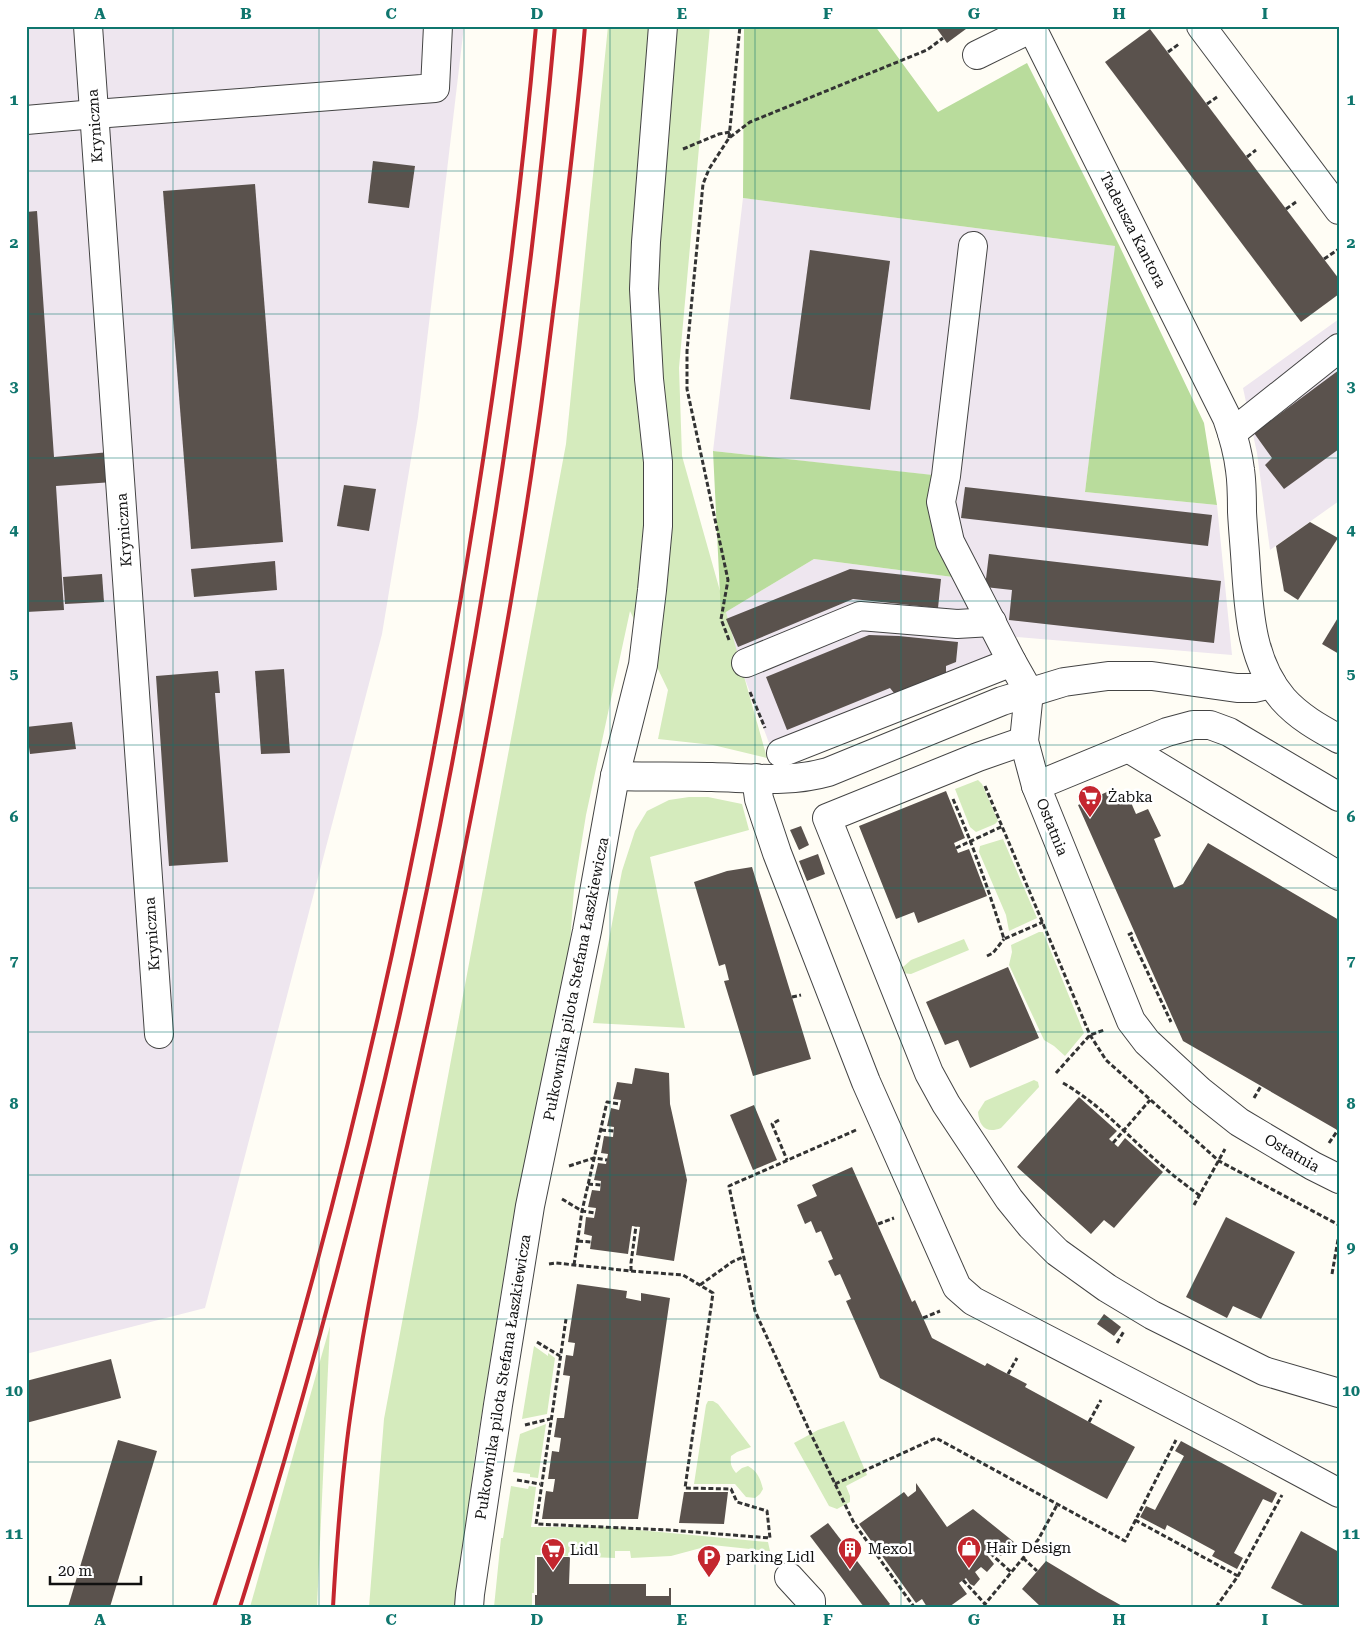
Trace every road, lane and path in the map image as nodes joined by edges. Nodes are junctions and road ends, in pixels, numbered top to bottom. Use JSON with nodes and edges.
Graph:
{"nodes":[{"id":1,"x":88,"y":26,"type":"edge"},
{"id":2,"x":438,"y":26,"type":"edge"},
{"id":3,"x":663,"y":26,"type":"edge"},
{"id":4,"x":740,"y":26,"type":"edge"},
{"id":5,"x":1201,"y":26,"type":"edge"},
{"id":6,"x":1032,"y":27,"type":"edge"},
{"id":7,"x":943,"y":38,"type":"dead end"},
{"id":8,"x":977,"y":55,"type":"dead end"},
{"id":9,"x":95,"y":114,"type":"junction"},
{"id":10,"x":26,"y":120,"type":"edge"},
{"id":11,"x":730,"y":132,"type":"junction"},
{"id":12,"x":729,"y":138,"type":"junction"},
{"id":13,"x":676,"y":152,"type":"dead end"},
{"id":14,"x":1339,"y":210,"type":"edge"},
{"id":15,"x":974,"y":246,"type":"dead end"},
{"id":16,"x":1339,"y":249,"type":"edge"},
{"id":17,"x":1324,"y":259,"type":"dead end"},
{"id":18,"x":1339,"y":348,"type":"edge"},
{"id":19,"x":1232,"y":433,"type":"junction"},
{"id":20,"x":992,"y":622,"type":"junction"},
{"id":21,"x":738,"y":652,"type":"joint"},
{"id":22,"x":1012,"y":662,"type":"junction"},
{"id":23,"x":1272,"y":684,"type":"junction"},
{"id":24,"x":750,"y":692,"type":"dead end"},
{"id":25,"x":1029,"y":692,"type":"junction"},
{"id":26,"x":1339,"y":739,"type":"edge"},
{"id":27,"x":1024,"y":741,"type":"junction"},
{"id":28,"x":775,"y":745,"type":"joint"},
{"id":29,"x":1128,"y":748,"type":"junction"},
{"id":30,"x":615,"y":776,"type":"junction"},
{"id":31,"x":756,"y":778,"type":"junction"},
{"id":32,"x":1036,"y":786,"type":"junction"},
{"id":33,"x":950,"y":793,"type":"dead end"},
{"id":34,"x":1339,"y":797,"type":"edge"},
{"id":35,"x":1003,"y":826,"type":"dead end"},
{"id":36,"x":971,"y":840,"type":"junction"},
{"id":37,"x":956,"y":848,"type":"dead end"},
{"id":38,"x":1339,"y":876,"type":"edge"},
{"id":39,"x":1044,"y":922,"type":"dead end"},
{"id":40,"x":1134,"y":932,"type":"dead end"},
{"id":41,"x":1128,"y":935,"type":"dead end"},
{"id":42,"x":1004,"y":939,"type":"junction"},
{"id":43,"x":987,"y":956,"type":"dead end"},
{"id":44,"x":1168,"y":1008,"type":"dead end"},
{"id":45,"x":1164,"y":1010,"type":"dead end"},
{"id":46,"x":159,"y":1034,"type":"dead end"},
{"id":47,"x":1090,"y":1035,"type":"dead end"},
{"id":48,"x":1056,"y":1073,"type":"dead end"},
{"id":49,"x":1063,"y":1083,"type":"dead end"},
{"id":50,"x":1150,"y":1100,"type":"dead end"},
{"id":51,"x":620,"y":1104,"type":"dead end"},
{"id":52,"x":779,"y":1120,"type":"dead end"},
{"id":53,"x":861,"y":1127,"type":"dead end"},
{"id":54,"x":600,"y":1130,"type":"junction"},
{"id":55,"x":1124,"y":1130,"type":"junction"},
{"id":56,"x":614,"y":1132,"type":"dead end"},
{"id":57,"x":1113,"y":1143,"type":"dead end"},
{"id":58,"x":594,"y":1158,"type":"junction"},
{"id":59,"x":607,"y":1160,"type":"dead end"},
{"id":60,"x":787,"y":1160,"type":"junction"},
{"id":61,"x":1219,"y":1161,"type":"dead end"},
{"id":62,"x":566,"y":1167,"type":"dead end"},
{"id":63,"x":1339,"y":1179,"type":"edge"},
{"id":64,"x":588,"y":1184,"type":"junction"},
{"id":65,"x":601,"y":1185,"type":"dead end"},
{"id":66,"x":1200,"y":1196,"type":"junction"},
{"id":67,"x":560,"y":1197,"type":"dead end"},
{"id":68,"x":1194,"y":1205,"type":"dead end"},
{"id":69,"x":582,"y":1211,"type":"junction"},
{"id":70,"x":595,"y":1213,"type":"dead end"},
{"id":71,"x":901,"y":1215,"type":"dead end"},
{"id":72,"x":878,"y":1224,"type":"dead end"},
{"id":73,"x":636,"y":1226,"type":"dead end"},
{"id":74,"x":1339,"y":1234,"type":"edge"},
{"id":75,"x":578,"y":1241,"type":"junction"},
{"id":76,"x":591,"y":1242,"type":"dead end"},
{"id":77,"x":743,"y":1256,"type":"junction"},
{"id":78,"x":548,"y":1264,"type":"dead end"},
{"id":79,"x":574,"y":1265,"type":"junction"},
{"id":80,"x":631,"y":1271,"type":"junction"},
{"id":81,"x":1332,"y":1274,"type":"dead end"},
{"id":82,"x":700,"y":1285,"type":"junction"},
{"id":83,"x":1138,"y":1307,"type":"junction"},
{"id":84,"x":566,"y":1319,"type":"dead end"},
{"id":85,"x":536,"y":1342,"type":"dead end"},
{"id":86,"x":560,"y":1356,"type":"junction"},
{"id":87,"x":1103,"y":1380,"type":"junction"},
{"id":88,"x":1339,"y":1393,"type":"edge"},
{"id":89,"x":1190,"y":1413,"type":"junction"},
{"id":90,"x":551,"y":1419,"type":"junction"},
{"id":91,"x":1089,"y":1422,"type":"dead end"},
{"id":92,"x":523,"y":1425,"type":"dead end"},
{"id":93,"x":1296,"y":1470,"type":"junction"},
{"id":94,"x":515,"y":1480,"type":"dead end"},
{"id":95,"x":540,"y":1484,"type":"junction"},
{"id":96,"x":835,"y":1484,"type":"junction"},
{"id":97,"x":1339,"y":1494,"type":"edge"},
{"id":98,"x":1057,"y":1505,"type":"junction"},
{"id":99,"x":1135,"y":1520,"type":"junction"},
{"id":100,"x":990,"y":1553,"type":"dead end"},
{"id":101,"x":1023,"y":1558,"type":"junction"},
{"id":102,"x":1037,"y":1571,"type":"dead end"},
{"id":103,"x":1012,"y":1572,"type":"junction"},
{"id":104,"x":1238,"y":1576,"type":"junction"},
{"id":105,"x":789,"y":1577,"type":"dead end"},
{"id":106,"x":963,"y":1580,"type":"dead end"},
{"id":107,"x":985,"y":1605,"type":"edge"},
{"id":108,"x":469,"y":1607,"type":"edge"},
{"id":109,"x":811,"y":1607,"type":"edge"},
{"id":110,"x":914,"y":1607,"type":"edge"},
{"id":111,"x":1216,"y":1607,"type":"edge"}],
"edges":[{"from":1,"to":9,"type":"street","name":"Kryniczna"},
{"from":2,"to":9,"type":"street"},
{"from":3,"to":30,"type":"street","name":"Pułkownika pilota Stefana Łaszkiewicza"},
{"from":4,"to":11,"type":"path"},
{"from":5,"to":14,"type":"street"},
{"from":6,"to":8,"type":"street","name":"Tadeusza Kantora"},
{"from":6,"to":19,"type":"street","name":"Tadeusza Kantora"},
{"from":7,"to":12,"type":"path"},
{"from":9,"to":10,"type":"street"},
{"from":9,"to":46,"type":"street","name":"Kryniczna"},
{"from":11,"to":12,"type":"path"},
{"from":11,"to":13,"type":"path"},
{"from":12,"to":21,"type":"path"},
{"from":15,"to":20,"type":"street"},
{"from":16,"to":17,"type":"path"},
{"from":18,"to":19,"type":"street"},
{"from":19,"to":23,"type":"street","name":"Tadeusza Kantora"},
{"from":20,"to":21,"type":"street"},
{"from":20,"to":22,"type":"street"},
{"from":22,"to":25,"type":"street"},
{"from":22,"to":28,"type":"street"},
{"from":23,"to":25,"type":"street"},
{"from":23,"to":26,"type":"street"},
{"from":24,"to":28,"type":"path"},
{"from":25,"to":27,"type":"street","name":"Ostatnia"},
{"from":25,"to":31,"type":"street"},
{"from":27,"to":32,"type":"street","name":"Ostatnia"},
{"from":27,"to":83,"type":"street"},
{"from":29,"to":32,"type":"street"},
{"from":29,"to":34,"type":"street"},
{"from":29,"to":38,"type":"street"},
{"from":30,"to":31,"type":"street"},
{"from":30,"to":108,"type":"street","name":"Pułkownika pilota Stefana Łaszkiewicza"},
{"from":31,"to":87,"type":"street"},
{"from":32,"to":63,"type":"street","name":"Ostatnia"},
{"from":33,"to":36,"type":"path"},
{"from":35,"to":36,"type":"path"},
{"from":36,"to":37,"type":"path"},
{"from":36,"to":42,"type":"path"},
{"from":39,"to":42,"type":"path"},
{"from":40,"to":41,"type":"path"},
{"from":42,"to":43,"type":"path"},
{"from":44,"to":45,"type":"path"},
{"from":47,"to":48,"type":"path"},
{"from":49,"to":55,"type":"path"},
{"from":50,"to":55,"type":"path"},
{"from":51,"to":54,"type":"path"},
{"from":52,"to":60,"type":"path"},
{"from":53,"to":60,"type":"path"},
{"from":54,"to":56,"type":"path"},
{"from":54,"to":58,"type":"path"},
{"from":55,"to":57,"type":"path"},
{"from":55,"to":66,"type":"path"},
{"from":58,"to":59,"type":"path"},
{"from":58,"to":62,"type":"path"},
{"from":58,"to":64,"type":"path"},
{"from":60,"to":77,"type":"path"},
{"from":61,"to":66,"type":"path"},
{"from":64,"to":65,"type":"path"},
{"from":64,"to":69,"type":"path"},
{"from":66,"to":68,"type":"path"},
{"from":67,"to":69,"type":"path"},
{"from":69,"to":70,"type":"path"},
{"from":69,"to":75,"type":"path"},
{"from":71,"to":72,"type":"path"},
{"from":73,"to":80,"type":"path"},
{"from":74,"to":81,"type":"path"},
{"from":75,"to":76,"type":"path"},
{"from":75,"to":79,"type":"path"},
{"from":77,"to":82,"type":"path"},
{"from":77,"to":96,"type":"path"},
{"from":78,"to":79,"type":"path"},
{"from":79,"to":80,"type":"path"},
{"from":80,"to":82,"type":"path"},
{"from":82,"to":95,"type":"path"},
{"from":83,"to":87,"type":"path"},
{"from":83,"to":88,"type":"street"},
{"from":84,"to":86,"type":"path"},
{"from":85,"to":86,"type":"path"},
{"from":86,"to":90,"type":"path"},
{"from":87,"to":89,"type":"street"},
{"from":87,"to":91,"type":"path"},
{"from":89,"to":93,"type":"street"},
{"from":89,"to":99,"type":"path"},
{"from":90,"to":92,"type":"path"},
{"from":90,"to":95,"type":"path"},
{"from":93,"to":97,"type":"street"},
{"from":93,"to":104,"type":"path"},
{"from":94,"to":95,"type":"path"},
{"from":96,"to":98,"type":"path"},
{"from":96,"to":110,"type":"path"},
{"from":98,"to":99,"type":"path"},
{"from":98,"to":101,"type":"path"},
{"from":99,"to":104,"type":"path"},
{"from":100,"to":103,"type":"path"},
{"from":101,"to":102,"type":"path"},
{"from":101,"to":103,"type":"path"},
{"from":103,"to":107,"type":"path"},
{"from":104,"to":111,"type":"path"},
{"from":105,"to":109,"type":"street"},
{"from":106,"to":107,"type":"path"}]}
